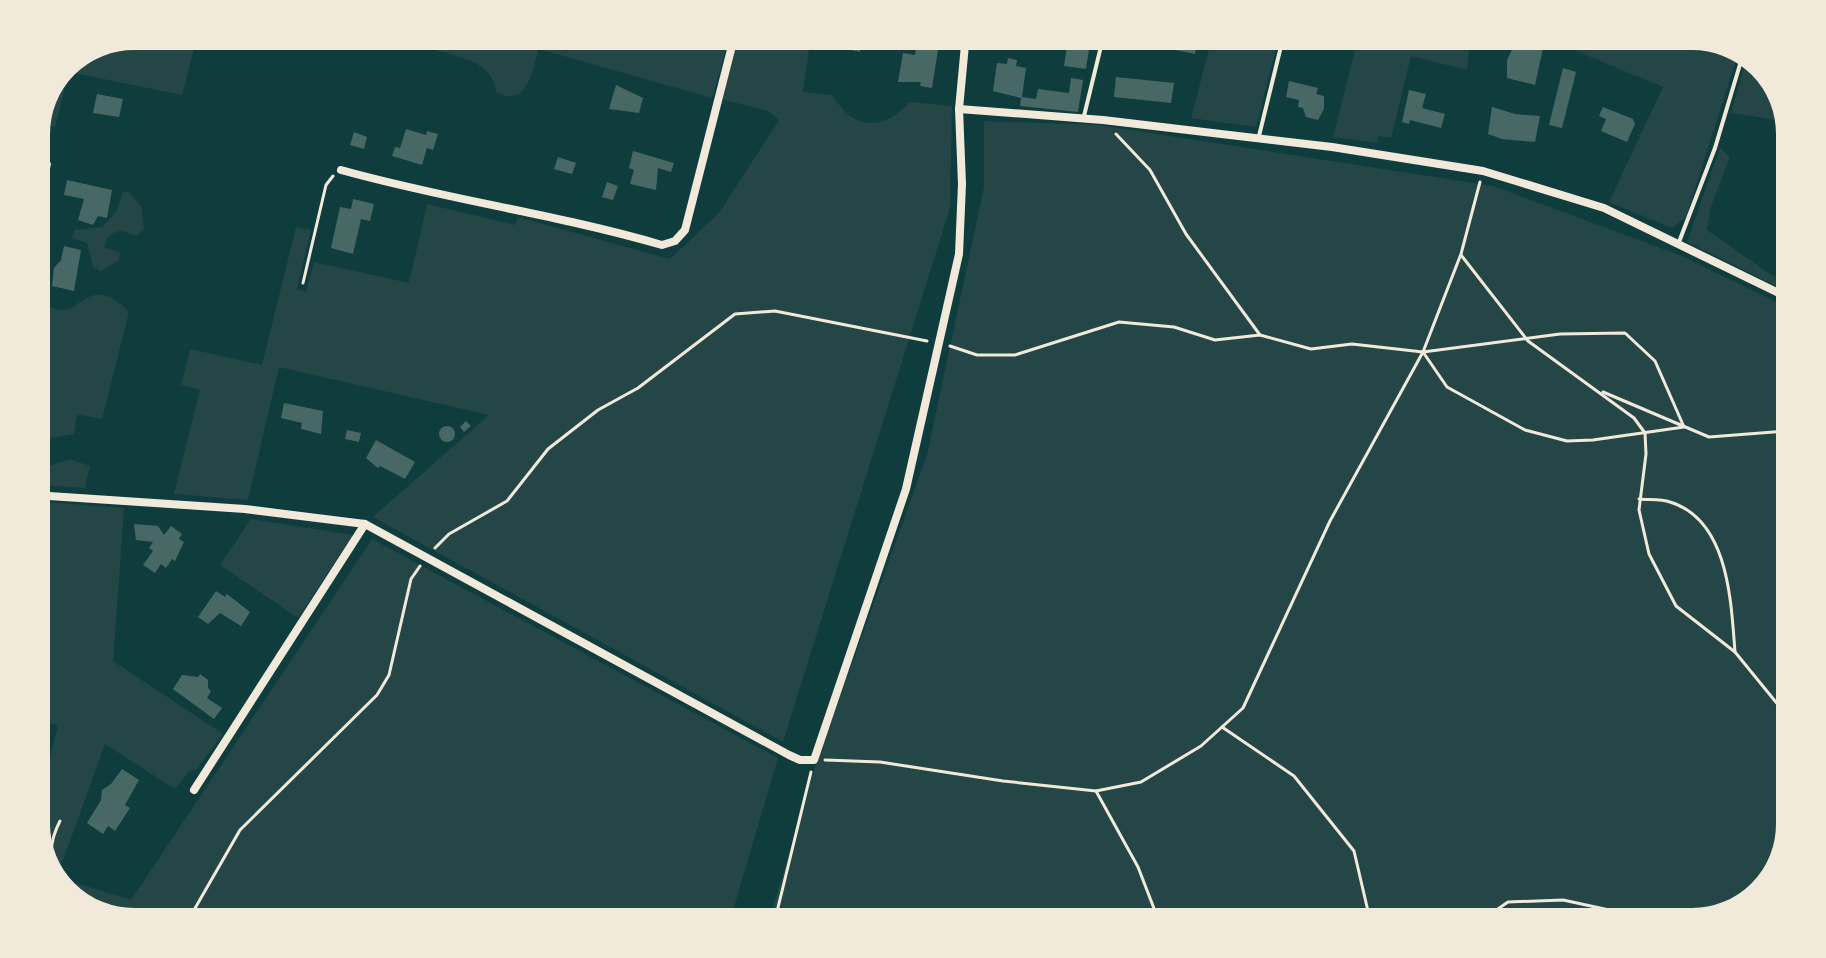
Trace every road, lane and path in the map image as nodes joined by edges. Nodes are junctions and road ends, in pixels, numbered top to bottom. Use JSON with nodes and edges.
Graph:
{"nodes":[{"id":1,"x":731,"y":48,"type":"edge"},
{"id":2,"x":965,"y":48,"type":"edge"},
{"id":3,"x":1100,"y":48,"type":"edge"},
{"id":4,"x":1281,"y":48,"type":"edge"},
{"id":5,"x":1740,"y":63,"type":"edge"},
{"id":6,"x":959,"y":109,"type":"junction"},
{"id":7,"x":1083,"y":118,"type":"junction"},
{"id":8,"x":1103,"y":120,"type":"junction"},
{"id":9,"x":1258,"y":139,"type":"junction"},
{"id":10,"x":49,"y":164,"type":"dead end"},
{"id":11,"x":48,"y":168,"type":"edge"},
{"id":12,"x":341,"y":170,"type":"joint"},
{"id":13,"x":1483,"y":171,"type":"junction"},
{"id":14,"x":1679,"y":245,"type":"junction"},
{"id":15,"x":1461,"y":254,"type":"junction"},
{"id":16,"x":303,"y":283,"type":"dead end"},
{"id":17,"x":1778,"y":293,"type":"edge"},
{"id":18,"x":1260,"y":335,"type":"junction"},
{"id":19,"x":1528,"y":341,"type":"junction"},
{"id":20,"x":938,"y":342,"type":"junction"},
{"id":21,"x":1423,"y":352,"type":"junction"},
{"id":22,"x":1600,"y":390,"type":"junction"},
{"id":23,"x":1684,"y":427,"type":"junction"},
{"id":24,"x":1778,"y":432,"type":"edge"},
{"id":25,"x":1645,"y":433,"type":"junction"},
{"id":26,"x":48,"y":496,"type":"edge"},
{"id":27,"x":1638,"y":499,"type":"junction"},
{"id":28,"x":365,"y":524,"type":"junction"},
{"id":29,"x":426,"y":557,"type":"junction"},
{"id":30,"x":1735,"y":652,"type":"junction"},
{"id":31,"x":1778,"y":705,"type":"edge"},
{"id":32,"x":1222,"y":727,"type":"junction"},
{"id":33,"x":814,"y":760,"type":"junction"},
{"id":34,"x":194,"y":790,"type":"dead end"},
{"id":35,"x":1096,"y":791,"type":"junction"},
{"id":36,"x":60,"y":821,"type":"dead end"},
{"id":37,"x":51,"y":844,"type":"edge"},
{"id":38,"x":194,"y":910,"type":"edge"},
{"id":39,"x":777,"y":910,"type":"edge"},
{"id":40,"x":1155,"y":910,"type":"edge"},
{"id":41,"x":1368,"y":910,"type":"edge"},
{"id":42,"x":1496,"y":910,"type":"edge"},
{"id":43,"x":1609,"y":910,"type":"edge"}],
"edges":[{"from":1,"to":12,"type":"street"},
{"from":2,"to":6,"type":"street"},
{"from":3,"to":7,"type":"lane"},
{"from":4,"to":9,"type":"lane"},
{"from":5,"to":14,"type":"lane"},
{"from":6,"to":7,"type":"street"},
{"from":6,"to":20,"type":"street"},
{"from":7,"to":8,"type":"street"},
{"from":8,"to":9,"type":"street"},
{"from":8,"to":18,"type":"path"},
{"from":9,"to":13,"type":"street"},
{"from":10,"to":11,"type":"lane"},
{"from":12,"to":16,"type":"path"},
{"from":13,"to":14,"type":"street"},
{"from":13,"to":15,"type":"path"},
{"from":14,"to":17,"type":"street"},
{"from":15,"to":19,"type":"path"},
{"from":15,"to":21,"type":"path"},
{"from":18,"to":20,"type":"path"},
{"from":18,"to":21,"type":"path"},
{"from":19,"to":21,"type":"path"},
{"from":19,"to":22,"type":"path"},
{"from":19,"to":23,"type":"path"},
{"from":20,"to":29,"type":"path"},
{"from":20,"to":33,"type":"street"},
{"from":21,"to":25,"type":"path"},
{"from":21,"to":32,"type":"path"},
{"from":22,"to":23,"type":"path"},
{"from":22,"to":25,"type":"path"},
{"from":23,"to":24,"type":"path"},
{"from":23,"to":25,"type":"path"},
{"from":25,"to":27,"type":"path"},
{"from":26,"to":28,"type":"street"},
{"from":27,"to":30,"type":"path"},
{"from":27,"to":30,"type":"path"},
{"from":28,"to":29,"type":"street"},
{"from":28,"to":34,"type":"street"},
{"from":29,"to":33,"type":"street"},
{"from":29,"to":38,"type":"path"},
{"from":30,"to":31,"type":"path"},
{"from":32,"to":35,"type":"path"},
{"from":32,"to":41,"type":"path"},
{"from":33,"to":35,"type":"path"},
{"from":33,"to":39,"type":"path"},
{"from":35,"to":40,"type":"path"},
{"from":36,"to":37,"type":"path"},
{"from":42,"to":43,"type":"path"}]}
